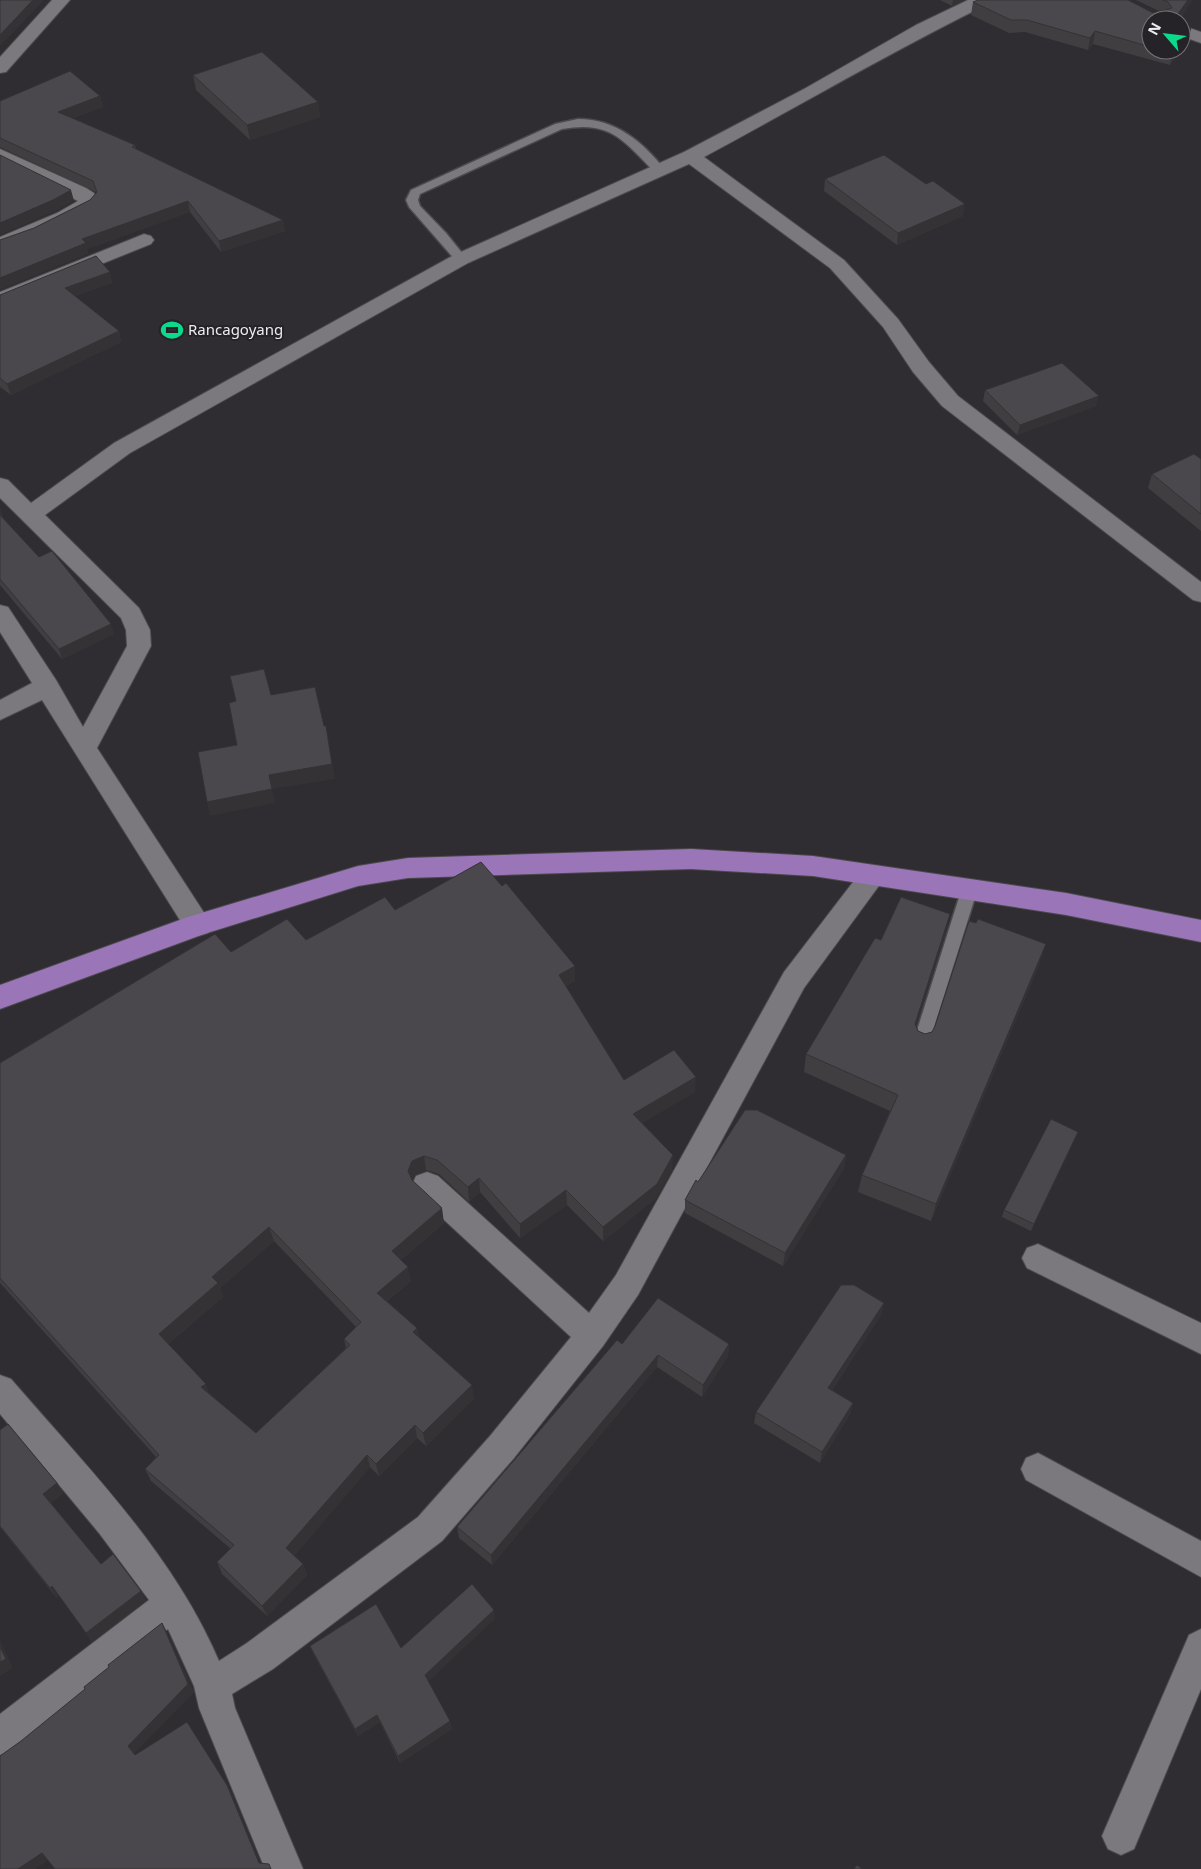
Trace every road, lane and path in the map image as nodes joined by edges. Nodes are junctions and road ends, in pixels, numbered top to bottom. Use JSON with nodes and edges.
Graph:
{"nodes":[{"id":1,"x":61,"y":0,"type":"edge"},
{"id":2,"x":982,"y":0,"type":"edge"},
{"id":3,"x":0,"y":68,"type":"edge"},
{"id":4,"x":690,"y":156,"type":"junction"},
{"id":5,"x":4,"y":160,"type":"edge"},
{"id":6,"x":660,"y":171,"type":"junction"},
{"id":7,"x":144,"y":240,"type":"dead end"},
{"id":8,"x":0,"y":244,"type":"edge"},
{"id":9,"x":461,"y":259,"type":"junction"},
{"id":10,"x":0,"y":299,"type":"edge"},
{"id":11,"x":0,"y":485,"type":"edge"},
{"id":12,"x":31,"y":514,"type":"junction"},
{"id":13,"x":1201,"y":594,"type":"edge"},
{"id":14,"x":0,"y":613,"type":"edge"},
{"id":15,"x":47,"y":686,"type":"junction"},
{"id":16,"x":0,"y":711,"type":"edge"},
{"id":17,"x":84,"y":747,"type":"junction"},
{"id":18,"x":872,"y":876,"type":"junction"},
{"id":19,"x":970,"y":888,"type":"junction"},
{"id":20,"x":198,"y":925,"type":"junction"},
{"id":21,"x":1201,"y":931,"type":"edge"},
{"id":22,"x":0,"y":997,"type":"edge"},
{"id":23,"x":921,"y":1043,"type":"edge"},
{"id":24,"x":427,"y":1185,"type":"dead end"},
{"id":25,"x":1038,"y":1258,"type":"dead end"},
{"id":26,"x":592,"y":1336,"type":"junction"},
{"id":27,"x":1201,"y":1339,"type":"edge"},
{"id":28,"x":0,"y":1390,"type":"edge"},
{"id":29,"x":1038,"y":1469,"type":"dead end"},
{"id":30,"x":1201,"y":1560,"type":"edge"},
{"id":31,"x":172,"y":1604,"type":"junction"},
{"id":32,"x":1201,"y":1647,"type":"edge"},
{"id":33,"x":212,"y":1686,"type":"junction"},
{"id":34,"x":0,"y":1737,"type":"edge"},
{"id":35,"x":1121,"y":1836,"type":"dead end"},
{"id":36,"x":284,"y":1869,"type":"edge"}],
"edges":[{"from":1,"to":3,"type":"street"},
{"from":2,"to":4,"type":"street"},
{"from":4,"to":6,"type":"street"},
{"from":4,"to":13,"type":"street"},
{"from":5,"to":8,"type":"street"},
{"from":6,"to":9,"type":"street"},
{"from":6,"to":9,"type":"lane"},
{"from":7,"to":10,"type":"street"},
{"from":9,"to":12,"type":"street"},
{"from":11,"to":12,"type":"street"},
{"from":12,"to":17,"type":"street"},
{"from":14,"to":15,"type":"street"},
{"from":15,"to":16,"type":"street"},
{"from":15,"to":17,"type":"street"},
{"from":17,"to":20,"type":"street"},
{"from":18,"to":19,"type":"main road"},
{"from":18,"to":20,"type":"main road"},
{"from":18,"to":26,"type":"street"},
{"from":19,"to":21,"type":"main road"},
{"from":19,"to":23,"type":"lane"},
{"from":20,"to":22,"type":"main road"},
{"from":24,"to":26,"type":"street"},
{"from":25,"to":27,"type":"street"},
{"from":26,"to":33,"type":"street"},
{"from":28,"to":31,"type":"street"},
{"from":29,"to":30,"type":"street"},
{"from":31,"to":33,"type":"street"},
{"from":31,"to":34,"type":"street"},
{"from":32,"to":35,"type":"street"},
{"from":33,"to":36,"type":"street"}]}
